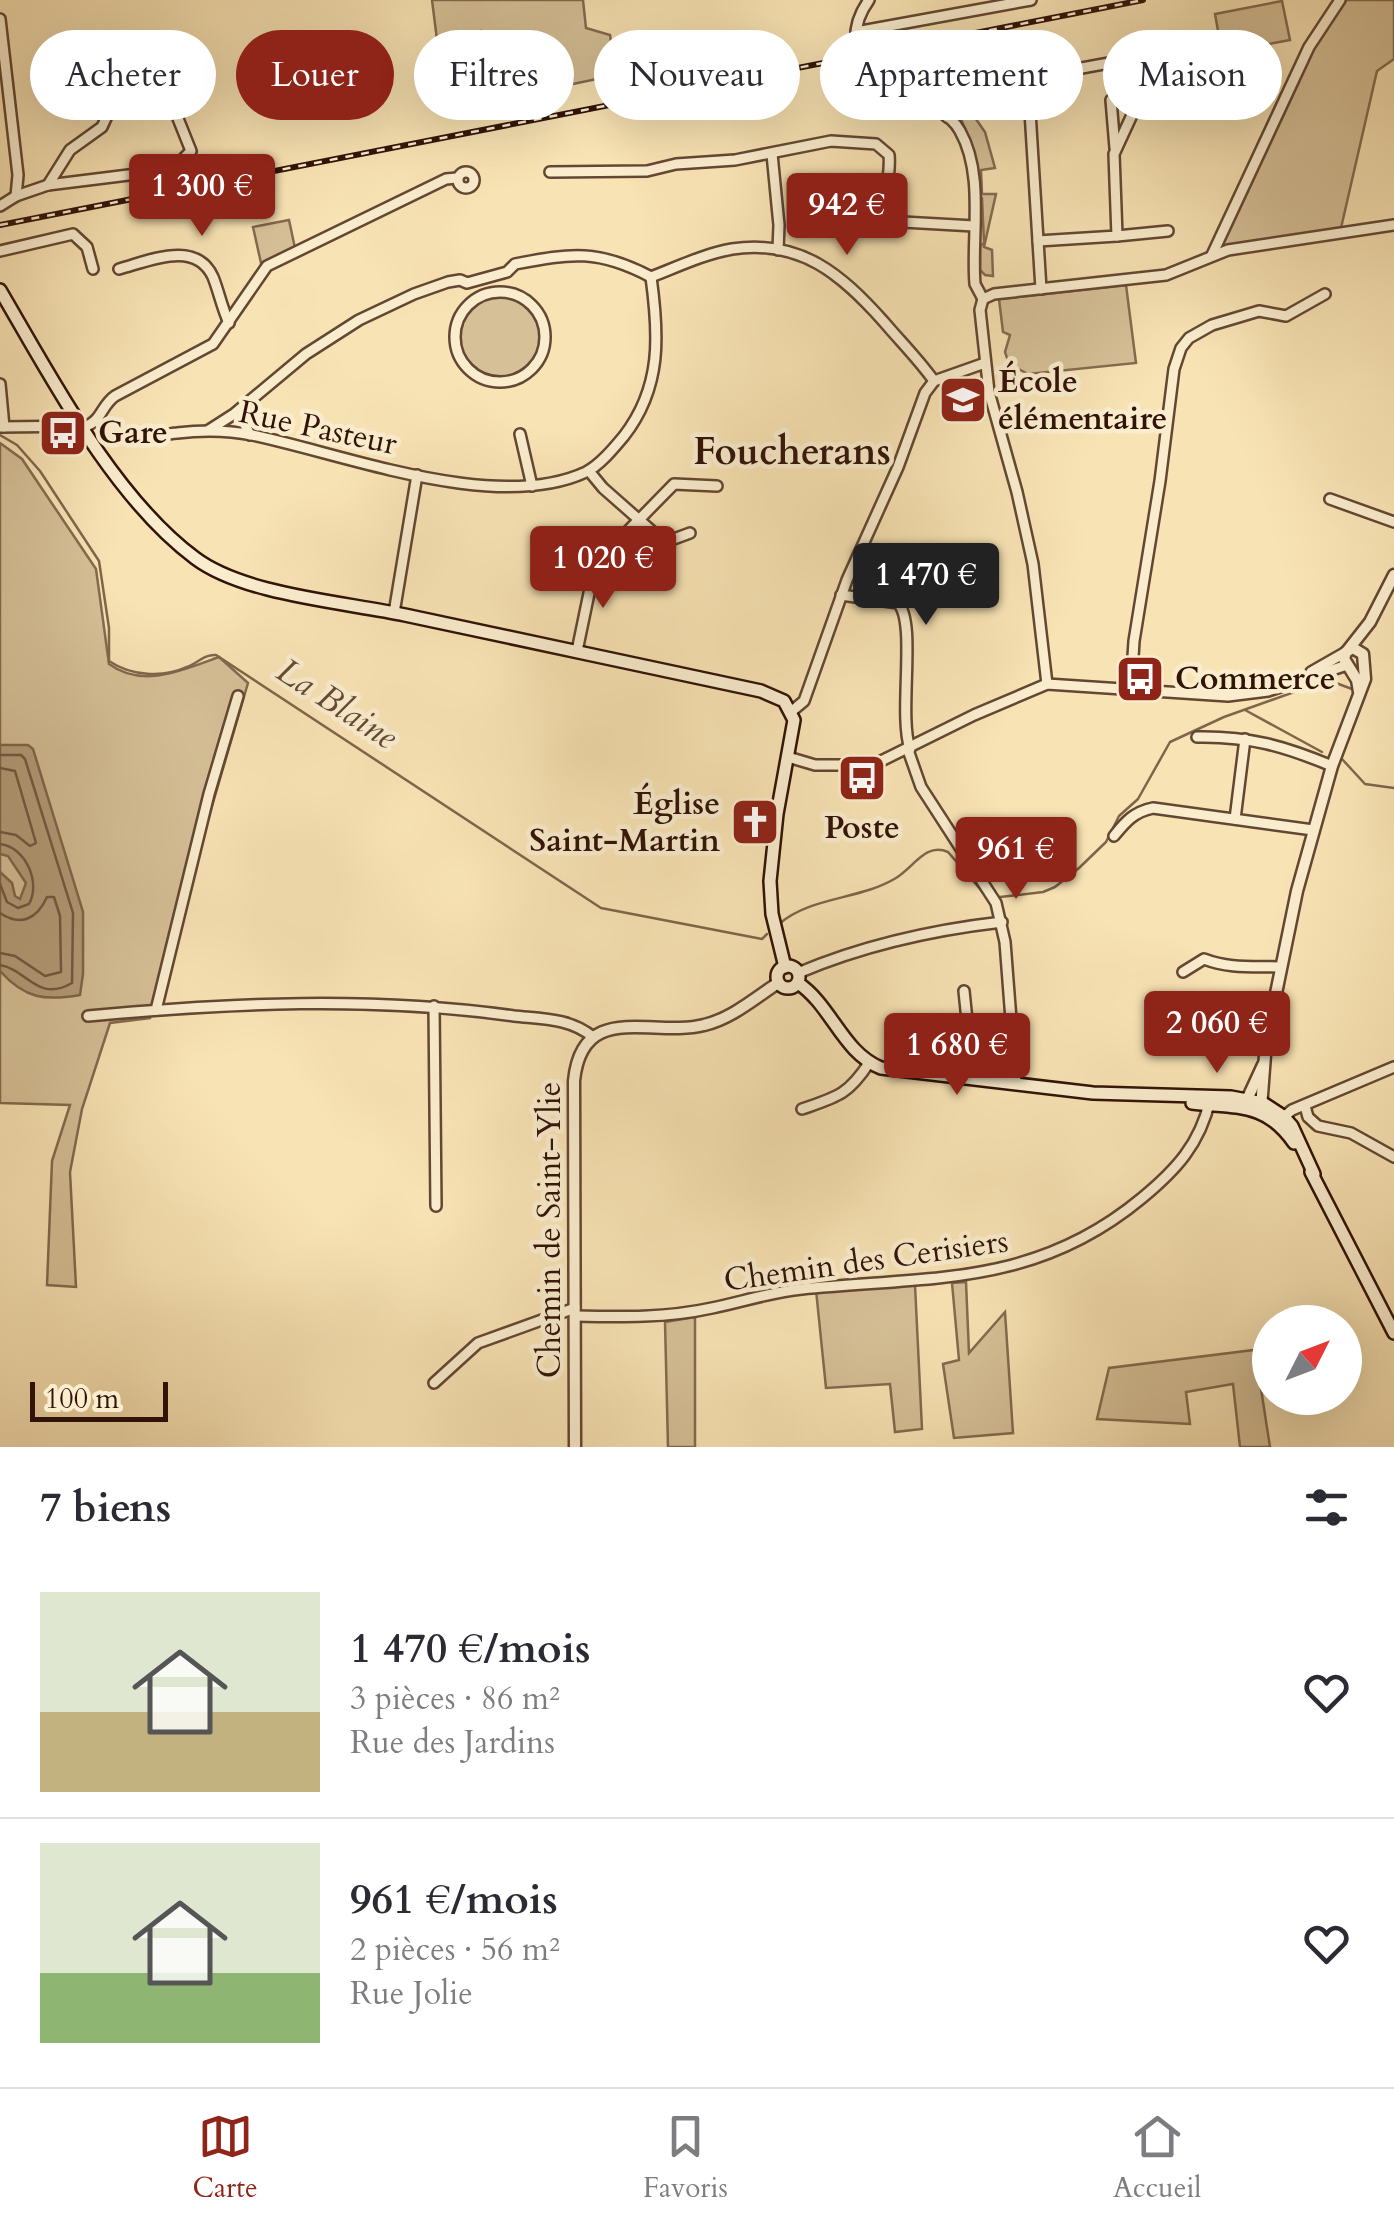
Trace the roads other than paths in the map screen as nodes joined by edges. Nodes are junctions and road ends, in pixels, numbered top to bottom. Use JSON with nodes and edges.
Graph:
{"nodes":[{"id":1,"x":869,"y":0,"type":"edge"},
{"id":2,"x":1030,"y":0,"type":"edge"},
{"id":3,"x":1340,"y":0,"type":"edge"},
{"id":4,"x":0,"y":19,"type":"edge"},
{"id":5,"x":856,"y":30,"type":"edge"},
{"id":6,"x":867,"y":30,"type":"edge"},
{"id":7,"x":1083,"y":69,"type":"edge"},
{"id":8,"x":105,"y":120,"type":"edge"},
{"id":9,"x":178,"y":120,"type":"edge"},
{"id":10,"x":951,"y":120,"type":"edge"},
{"id":11,"x":1030,"y":120,"type":"edge"},
{"id":12,"x":1113,"y":120,"type":"edge"},
{"id":13,"x":1115,"y":151,"type":"junction"},
{"id":14,"x":772,"y":154,"type":"junction"},
{"id":15,"x":241,"y":161,"type":"dead end"},
{"id":16,"x":170,"y":172,"type":"junction"},
{"id":17,"x":550,"y":172,"type":"dead end"},
{"id":18,"x":457,"y":178,"type":"dead end"},
{"id":19,"x":48,"y":185,"type":"junction"},
{"id":20,"x":16,"y":196,"type":"junction"},
{"id":21,"x":0,"y":206,"type":"edge"},
{"id":22,"x":1394,"y":225,"type":"edge"},
{"id":23,"x":974,"y":226,"type":"junction"},
{"id":24,"x":1168,"y":231,"type":"dead end"},
{"id":25,"x":1117,"y":236,"type":"junction"},
{"id":26,"x":1038,"y":241,"type":"junction"},
{"id":27,"x":0,"y":250,"type":"edge"},
{"id":28,"x":778,"y":250,"type":"junction"},
{"id":29,"x":1212,"y":254,"type":"junction"},
{"id":30,"x":93,"y":269,"type":"dead end"},
{"id":31,"x":119,"y":269,"type":"dead end"},
{"id":32,"x":507,"y":272,"type":"junction"},
{"id":33,"x":651,"y":277,"type":"junction"},
{"id":34,"x":467,"y":282,"type":"junction"},
{"id":35,"x":1041,"y":289,"type":"junction"},
{"id":36,"x":0,"y":290,"type":"edge"},
{"id":37,"x":1325,"y":294,"type":"dead end"},
{"id":38,"x":516,"y":295,"type":"junction"},
{"id":39,"x":983,"y":299,"type":"junction"},
{"id":40,"x":464,"y":308,"type":"junction"},
{"id":41,"x":229,"y":323,"type":"junction"},
{"id":42,"x":984,"y":363,"type":"junction"},
{"id":43,"x":934,"y":381,"type":"junction"},
{"id":44,"x":0,"y":384,"type":"edge"},
{"id":45,"x":244,"y":405,"type":"junction"},
{"id":46,"x":97,"y":422,"type":"junction"},
{"id":47,"x":80,"y":425,"type":"junction"},
{"id":48,"x":2,"y":427,"type":"edge"},
{"id":49,"x":210,"y":430,"type":"junction"},
{"id":50,"x":520,"y":434,"type":"dead end"},
{"id":51,"x":250,"y":435,"type":"junction"},
{"id":52,"x":589,"y":471,"type":"junction"},
{"id":53,"x":417,"y":475,"type":"junction"},
{"id":54,"x":532,"y":486,"type":"junction"},
{"id":55,"x":718,"y":486,"type":"dead end"},
{"id":56,"x":1330,"y":500,"type":"dead end"},
{"id":57,"x":638,"y":520,"type":"junction"},
{"id":58,"x":1394,"y":522,"type":"edge"},
{"id":59,"x":690,"y":533,"type":"dead end"},
{"id":60,"x":663,"y":543,"type":"junction"},
{"id":61,"x":605,"y":558,"type":"junction"},
{"id":62,"x":1394,"y":575,"type":"edge"},
{"id":63,"x":841,"y":595,"type":"junction"},
{"id":64,"x":394,"y":612,"type":"junction"},
{"id":65,"x":1370,"y":622,"type":"junction"},
{"id":66,"x":576,"y":651,"type":"junction"},
{"id":67,"x":1347,"y":651,"type":"junction"},
{"id":68,"x":1363,"y":659,"type":"junction"},
{"id":69,"x":1348,"y":666,"type":"junction"},
{"id":70,"x":1305,"y":676,"type":"junction"},
{"id":71,"x":1047,"y":684,"type":"junction"},
{"id":72,"x":1131,"y":688,"type":"junction"},
{"id":73,"x":1358,"y":692,"type":"junction"},
{"id":74,"x":238,"y":696,"type":"dead end"},
{"id":75,"x":792,"y":711,"type":"junction"},
{"id":76,"x":1196,"y":737,"type":"dead end"},
{"id":77,"x":1245,"y":739,"type":"junction"},
{"id":78,"x":909,"y":749,"type":"junction"},
{"id":79,"x":788,"y":757,"type":"junction"},
{"id":80,"x":1332,"y":766,"type":"junction"},
{"id":81,"x":1235,"y":819,"type":"junction"},
{"id":82,"x":1312,"y":830,"type":"junction"},
{"id":83,"x":1114,"y":836,"type":"dead end"},
{"id":84,"x":1002,"y":922,"type":"junction"},
{"id":85,"x":785,"y":966,"type":"junction"},
{"id":86,"x":1281,"y":967,"type":"junction"},
{"id":87,"x":1183,"y":972,"type":"dead end"},
{"id":88,"x":798,"y":978,"type":"junction"},
{"id":89,"x":778,"y":984,"type":"junction"},
{"id":90,"x":964,"y":991,"type":"dead end"},
{"id":91,"x":434,"y":1006,"type":"junction"},
{"id":92,"x":156,"y":1010,"type":"junction"},
{"id":93,"x":88,"y":1016,"type":"dead end"},
{"id":94,"x":593,"y":1037,"type":"junction"},
{"id":95,"x":869,"y":1063,"type":"junction"},
{"id":96,"x":1262,"y":1064,"type":"junction"},
{"id":97,"x":1394,"y":1067,"type":"edge"},
{"id":98,"x":964,"y":1078,"type":"junction"},
{"id":99,"x":1016,"y":1084,"type":"junction"},
{"id":100,"x":1209,"y":1101,"type":"junction"},
{"id":101,"x":1245,"y":1103,"type":"junction"},
{"id":102,"x":1305,"y":1106,"type":"junction"},
{"id":103,"x":1262,"y":1107,"type":"junction"},
{"id":104,"x":802,"y":1108,"type":"dead end"},
{"id":105,"x":1281,"y":1119,"type":"junction"},
{"id":106,"x":1394,"y":1157,"type":"edge"},
{"id":107,"x":436,"y":1206,"type":"dead end"},
{"id":108,"x":575,"y":1312,"type":"junction"},
{"id":109,"x":1394,"y":1333,"type":"edge"},
{"id":110,"x":434,"y":1383,"type":"dead end"},
{"id":111,"x":575,"y":1447,"type":"edge"}],
"edges":[{"from":1,"to":5,"type":"street"},
{"from":2,"to":6,"type":"street"},
{"from":3,"to":29,"type":"street"},
{"from":4,"to":20,"type":"street"},
{"from":7,"to":13,"type":"street"},
{"from":8,"to":19,"type":"street"},
{"from":9,"to":16,"type":"street"},
{"from":10,"to":23,"type":"street"},
{"from":11,"to":26,"type":"street"},
{"from":12,"to":13,"type":"street"},
{"from":13,"to":25,"type":"street"},
{"from":14,"to":17,"type":"street"},
{"from":14,"to":23,"type":"street"},
{"from":14,"to":28,"type":"street"},
{"from":15,"to":16,"type":"street"},
{"from":16,"to":19,"type":"street"},
{"from":18,"to":41,"type":"street"},
{"from":19,"to":20,"type":"street"},
{"from":20,"to":21,"type":"street"},
{"from":22,"to":29,"type":"street"},
{"from":23,"to":39,"type":"street"},
{"from":24,"to":25,"type":"street"},
{"from":25,"to":26,"type":"street"},
{"from":26,"to":35,"type":"street"},
{"from":27,"to":30,"type":"street"},
{"from":28,"to":33,"type":"street"},
{"from":28,"to":43,"type":"street"},
{"from":29,"to":35,"type":"street"},
{"from":31,"to":41,"type":"street"},
{"from":32,"to":33,"type":"street"},
{"from":32,"to":34,"type":"street"},
{"from":32,"to":38,"type":"street"},
{"from":33,"to":52,"type":"street"},
{"from":34,"to":40,"type":"street"},
{"from":34,"to":45,"type":"street"},
{"from":35,"to":39,"type":"street"},
{"from":36,"to":47,"type":"main road"},
{"from":37,"to":72,"type":"street"},
{"from":38,"to":40,"type":"street"},
{"from":38,"to":40,"type":"street"},
{"from":39,"to":42,"type":"street"},
{"from":41,"to":46,"type":"street"},
{"from":42,"to":43,"type":"street"},
{"from":42,"to":71,"type":"street"},
{"from":43,"to":63,"type":"street"},
{"from":44,"to":48,"type":"street"},
{"from":45,"to":49,"type":"street"},
{"from":45,"to":51,"type":"street"},
{"from":46,"to":47,"type":"street"},
{"from":46,"to":49,"type":"street","name":"Rue Pasteur"},
{"from":47,"to":48,"type":"street"},
{"from":47,"to":64,"type":"main road"},
{"from":49,"to":51,"type":"street","name":"Rue Pasteur"},
{"from":50,"to":54,"type":"street"},
{"from":51,"to":53,"type":"street","name":"Rue Pasteur"},
{"from":52,"to":54,"type":"street","name":"Rue Pasteur"},
{"from":52,"to":57,"type":"street"},
{"from":53,"to":54,"type":"street","name":"Rue Pasteur"},
{"from":53,"to":64,"type":"street"},
{"from":55,"to":57,"type":"street"},
{"from":56,"to":58,"type":"street"},
{"from":57,"to":60,"type":"street"},
{"from":57,"to":61,"type":"street"},
{"from":59,"to":60,"type":"street"},
{"from":60,"to":61,"type":"street"},
{"from":61,"to":66,"type":"street"},
{"from":62,"to":65,"type":"street"},
{"from":63,"to":75,"type":"street"},
{"from":63,"to":78,"type":"street"},
{"from":64,"to":66,"type":"main road"},
{"from":65,"to":67,"type":"street"},
{"from":65,"to":68,"type":"street"},
{"from":66,"to":75,"type":"main road"},
{"from":67,"to":68,"type":"street"},
{"from":67,"to":69,"type":"street"},
{"from":67,"to":70,"type":"street"},
{"from":68,"to":69,"type":"street"},
{"from":68,"to":73,"type":"street"},
{"from":69,"to":70,"type":"street"},
{"from":69,"to":73,"type":"street"},
{"from":70,"to":72,"type":"street"},
{"from":71,"to":72,"type":"street"},
{"from":71,"to":78,"type":"street"},
{"from":73,"to":80,"type":"street"},
{"from":74,"to":92,"type":"street"},
{"from":75,"to":79,"type":"main road"},
{"from":76,"to":77,"type":"street"},
{"from":77,"to":80,"type":"street"},
{"from":77,"to":81,"type":"street"},
{"from":78,"to":79,"type":"street"},
{"from":78,"to":84,"type":"street"},
{"from":79,"to":85,"type":"main road"},
{"from":80,"to":82,"type":"street"},
{"from":81,"to":82,"type":"street"},
{"from":81,"to":83,"type":"street"},
{"from":82,"to":86,"type":"street"},
{"from":84,"to":88,"type":"street"},
{"from":84,"to":99,"type":"street"},
{"from":85,"to":88,"type":"main road"},
{"from":85,"to":89,"type":"main road"},
{"from":86,"to":87,"type":"street"},
{"from":86,"to":96,"type":"street"},
{"from":88,"to":89,"type":"main road"},
{"from":88,"to":95,"type":"main road"},
{"from":89,"to":94,"type":"street"},
{"from":90,"to":98,"type":"street"},
{"from":91,"to":92,"type":"street"},
{"from":91,"to":94,"type":"street"},
{"from":91,"to":107,"type":"street"},
{"from":92,"to":93,"type":"street"},
{"from":94,"to":108,"type":"street","name":"Chemin de Saint-Ylie"},
{"from":95,"to":98,"type":"main road"},
{"from":95,"to":104,"type":"street"},
{"from":96,"to":101,"type":"street"},
{"from":96,"to":103,"type":"street"},
{"from":97,"to":102,"type":"street"},
{"from":98,"to":99,"type":"main road"},
{"from":99,"to":100,"type":"main road"},
{"from":100,"to":101,"type":"main road"},
{"from":100,"to":108,"type":"street","name":"Chemin des Cerisiers"},
{"from":101,"to":103,"type":"main road"},
{"from":102,"to":105,"type":"street"},
{"from":102,"to":106,"type":"street"},
{"from":103,"to":105,"type":"main road"},
{"from":105,"to":109,"type":"main road"},
{"from":108,"to":110,"type":"street","name":"Chemin des Cerisiers"},
{"from":108,"to":111,"type":"street","name":"Chemin de Saint-Ylie"}]}
